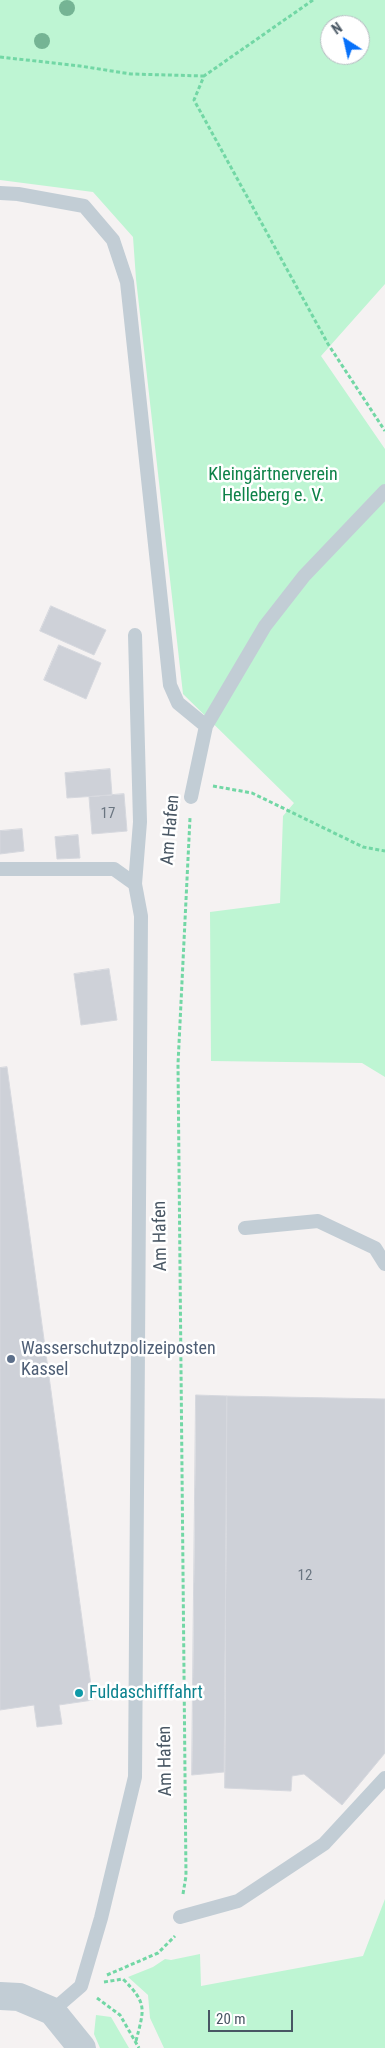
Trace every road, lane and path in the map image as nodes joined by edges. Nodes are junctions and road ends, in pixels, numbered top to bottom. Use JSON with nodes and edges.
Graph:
{"nodes":[{"id":1,"x":313,"y":0,"type":"edge"},
{"id":2,"x":0,"y":56,"type":"edge"},
{"id":3,"x":204,"y":76,"type":"junction"},
{"id":4,"x":0,"y":193,"type":"edge"},
{"id":5,"x":385,"y":431,"type":"edge"},
{"id":6,"x":385,"y":491,"type":"edge"},
{"id":7,"x":135,"y":635,"type":"dead end"},
{"id":8,"x":206,"y":726,"type":"junction"},
{"id":9,"x":192,"y":797,"type":"junction"},
{"id":10,"x":385,"y":851,"type":"edge"},
{"id":11,"x":0,"y":869,"type":"edge"},
{"id":12,"x":135,"y":884,"type":"junction"},
{"id":13,"x":246,"y":1228,"type":"dead end"},
{"id":14,"x":385,"y":1264,"type":"edge"},
{"id":15,"x":385,"y":1778,"type":"edge"},
{"id":16,"x":180,"y":1917,"type":"junction"},
{"id":17,"x":82,"y":1986,"type":"junction"},
{"id":18,"x":0,"y":1996,"type":"edge"},
{"id":19,"x":52,"y":2012,"type":"junction"},
{"id":20,"x":136,"y":2042,"type":"junction"},
{"id":21,"x":82,"y":2048,"type":"edge"},
{"id":22,"x":139,"y":2048,"type":"edge"}],
"edges":[{"from":1,"to":3,"type":"path"},
{"from":2,"to":3,"type":"path"},
{"from":3,"to":5,"type":"path"},
{"from":4,"to":8,"type":"lane"},
{"from":6,"to":8,"type":"lane","name":"Am Hafen"},
{"from":7,"to":12,"type":"lane"},
{"from":8,"to":9,"type":"lane","name":"Am Hafen"},
{"from":9,"to":10,"type":"path"},
{"from":9,"to":16,"type":"path","name":"Am Hafen"},
{"from":11,"to":12,"type":"lane"},
{"from":12,"to":17,"type":"lane"},
{"from":13,"to":14,"type":"lane"},
{"from":15,"to":16,"type":"lane"},
{"from":16,"to":17,"type":"path","name":"Am Hafen"},
{"from":17,"to":19,"type":"lane"},
{"from":17,"to":20,"type":"path"},
{"from":17,"to":20,"type":"path"},
{"from":18,"to":19,"type":"street"},
{"from":19,"to":21,"type":"street"},
{"from":20,"to":22,"type":"path"}]}
